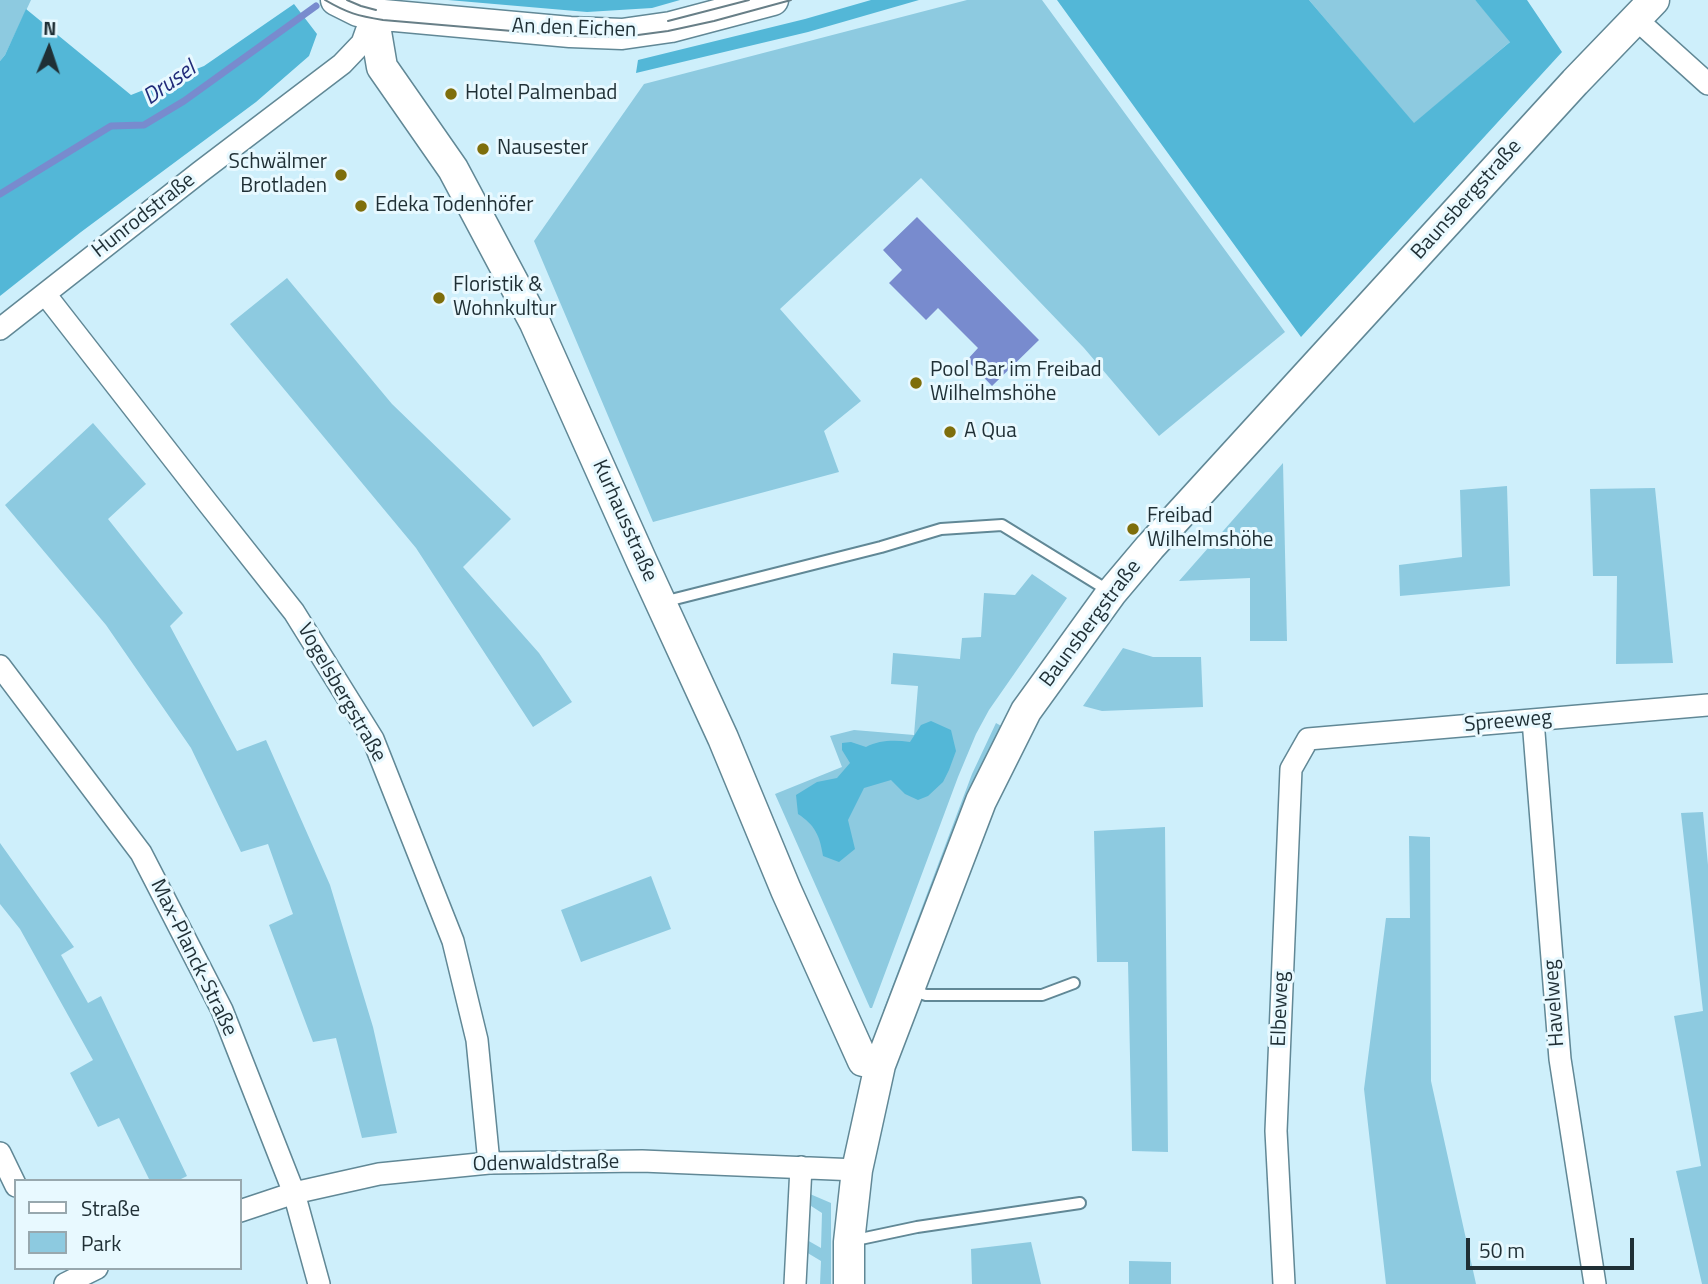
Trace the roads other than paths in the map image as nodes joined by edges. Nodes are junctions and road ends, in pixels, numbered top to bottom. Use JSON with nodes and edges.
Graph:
{"nodes":[{"id":1,"x":336,"y":0,"type":"edge"},
{"id":2,"x":773,"y":0,"type":"edge"},
{"id":3,"x":1645,"y":10,"type":"edge"},
{"id":4,"x":373,"y":14,"type":"junction"},
{"id":5,"x":1708,"y":84,"type":"edge"},
{"id":6,"x":46,"y":294,"type":"junction"},
{"id":7,"x":0,"y":329,"type":"edge"},
{"id":8,"x":1112,"y":592,"type":"junction"},
{"id":9,"x":660,"y":603,"type":"junction"},
{"id":10,"x":0,"y":666,"type":"edge"},
{"id":11,"x":1708,"y":705,"type":"edge"},
{"id":12,"x":1534,"y":720,"type":"junction"},
{"id":13,"x":1308,"y":739,"type":"joint"},
{"id":14,"x":1073,"y":982,"type":"dead end"},
{"id":15,"x":909,"y":989,"type":"junction"},
{"id":16,"x":880,"y":1065,"type":"junction"},
{"id":17,"x":0,"y":1153,"type":"edge"},
{"id":18,"x":489,"y":1163,"type":"junction"},
{"id":19,"x":801,"y":1167,"type":"junction"},
{"id":20,"x":857,"y":1170,"type":"junction"},
{"id":21,"x":14,"y":1182,"type":"edge"},
{"id":22,"x":294,"y":1192,"type":"junction"},
{"id":23,"x":1080,"y":1203,"type":"dead end"},
{"id":24,"x":242,"y":1210,"type":"edge"},
{"id":25,"x":849,"y":1242,"type":"junction"},
{"id":26,"x":93,"y":1270,"type":"edge"},
{"id":27,"x":64,"y":1284,"type":"edge"},
{"id":28,"x":318,"y":1284,"type":"edge"},
{"id":29,"x":795,"y":1284,"type":"edge"},
{"id":30,"x":849,"y":1284,"type":"edge"},
{"id":31,"x":1284,"y":1284,"type":"edge"},
{"id":32,"x":1595,"y":1284,"type":"edge"}],
"edges":[{"from":1,"to":4,"type":"street"},
{"from":2,"to":4,"type":"street","name":"An den Eichen"},
{"from":3,"to":5,"type":"street"},
{"from":3,"to":8,"type":"street","name":"Baunsbergstraße"},
{"from":4,"to":6,"type":"street","name":"Hunrodstraße"},
{"from":4,"to":9,"type":"street","name":"Kurhausstraße"},
{"from":6,"to":7,"type":"street","name":"Hunrodstraße"},
{"from":6,"to":18,"type":"street","name":"Vogelsbergstraße"},
{"from":8,"to":9,"type":"lane"},
{"from":8,"to":15,"type":"street","name":"Baunsbergstraße"},
{"from":9,"to":16,"type":"street","name":"Kurhausstraße"},
{"from":10,"to":22,"type":"street","name":"Max-Planck-Straße"},
{"from":11,"to":12,"type":"street","name":"Spreeweg"},
{"from":12,"to":13,"type":"street","name":"Spreeweg"},
{"from":12,"to":32,"type":"street","name":"Havelweg"},
{"from":13,"to":31,"type":"street","name":"Elbeweg"},
{"from":14,"to":15,"type":"lane"},
{"from":15,"to":16,"type":"street","name":"Baunsbergstraße"},
{"from":16,"to":20,"type":"street","name":"Baunsbergstraße"},
{"from":17,"to":21,"type":"street"},
{"from":18,"to":19,"type":"street","name":"Odenwaldstraße"},
{"from":18,"to":22,"type":"street","name":"Odenwaldstraße"},
{"from":19,"to":20,"type":"street","name":"Odenwaldstraße"},
{"from":19,"to":29,"type":"street"},
{"from":20,"to":25,"type":"street","name":"Baunsbergstraße"},
{"from":22,"to":24,"type":"street","name":"Odenwaldstraße"},
{"from":22,"to":28,"type":"street","name":"Max-Planck-Straße"},
{"from":23,"to":25,"type":"lane"},
{"from":25,"to":30,"type":"street","name":"Baunsbergstraße"},
{"from":26,"to":27,"type":"street"}]}
